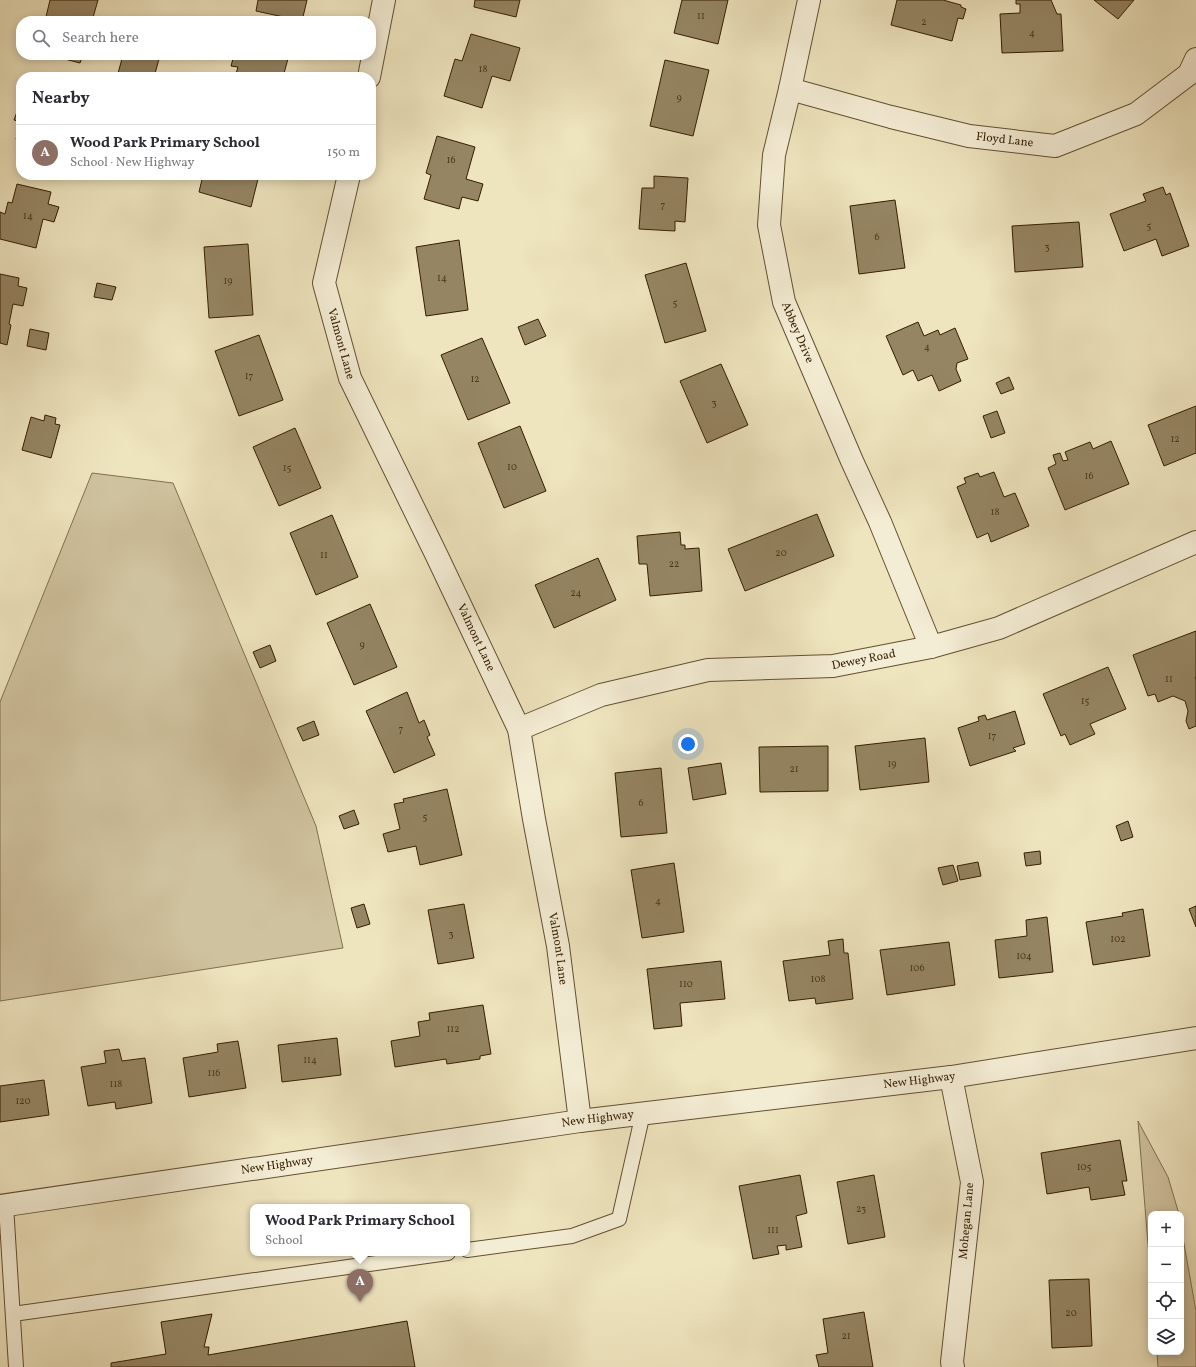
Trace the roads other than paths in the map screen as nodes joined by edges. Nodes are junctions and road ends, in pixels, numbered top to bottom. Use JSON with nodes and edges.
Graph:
{"nodes":[{"id":1,"x":384,"y":0,"type":"edge"},
{"id":2,"x":809,"y":0,"type":"edge"},
{"id":3,"x":376,"y":41,"type":"edge"},
{"id":4,"x":1196,"y":59,"type":"edge"},
{"id":5,"x":372,"y":60,"type":"edge"},
{"id":6,"x":370,"y":72,"type":"edge"},
{"id":7,"x":790,"y":88,"type":"junction"},
{"id":8,"x":348,"y":180,"type":"edge"},
{"id":9,"x":1196,"y":542,"type":"edge"},
{"id":10,"x":931,"y":647,"type":"junction"},
{"id":11,"x":519,"y":729,"type":"junction"},
{"id":12,"x":1196,"y":1038,"type":"edge"},
{"id":13,"x":951,"y":1077,"type":"junction"},
{"id":14,"x":643,"y":1113,"type":"junction"},
{"id":15,"x":580,"y":1121,"type":"junction"},
{"id":16,"x":3,"y":1206,"type":"edge"},
{"id":17,"x":470,"y":1250,"type":"edge"},
{"id":18,"x":427,"y":1256,"type":"edge"},
{"id":19,"x":13,"y":1314,"type":"junction"},
{"id":20,"x":16,"y":1367,"type":"edge"},
{"id":21,"x":953,"y":1367,"type":"edge"}],
"edges":[{"from":1,"to":3,"type":"street"},
{"from":2,"to":7,"type":"street","name":"Abbey Drive"},
{"from":4,"to":7,"type":"street","name":"Floyd Lane"},
{"from":5,"to":6,"type":"street"},
{"from":7,"to":10,"type":"street","name":"Abbey Drive"},
{"from":8,"to":11,"type":"street","name":"Valmont Lane"},
{"from":9,"to":10,"type":"street","name":"Dewey Road"},
{"from":10,"to":11,"type":"street","name":"Dewey Road"},
{"from":11,"to":15,"type":"street","name":"Valmont Lane"},
{"from":12,"to":13,"type":"street","name":"New Highway"},
{"from":13,"to":14,"type":"street","name":"New Highway"},
{"from":13,"to":21,"type":"street","name":"Mohegan Lane"},
{"from":14,"to":15,"type":"street","name":"New Highway"},
{"from":14,"to":17,"type":"lane"},
{"from":15,"to":16,"type":"street","name":"New Highway"},
{"from":16,"to":19,"type":"lane"},
{"from":18,"to":19,"type":"lane"},
{"from":19,"to":20,"type":"lane"}]}
